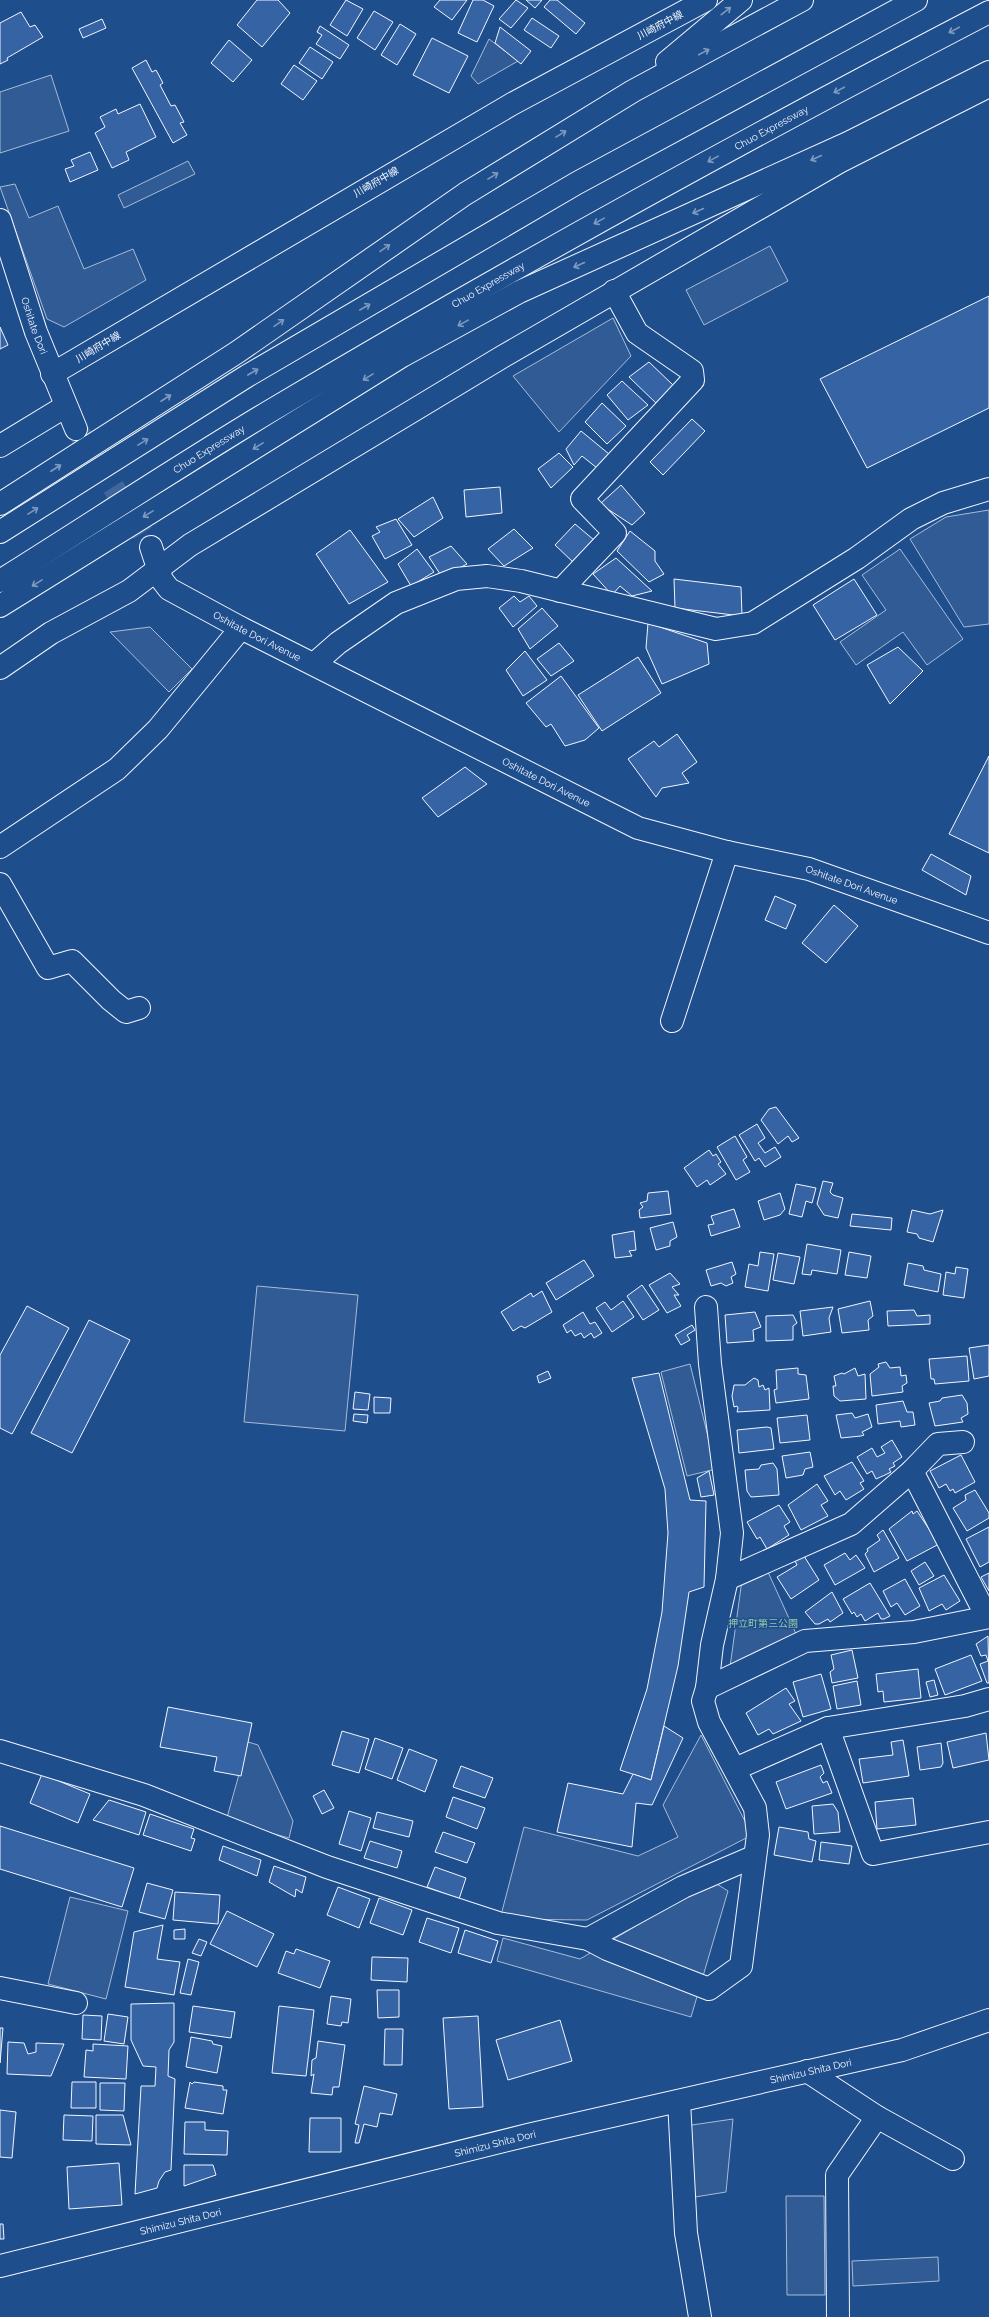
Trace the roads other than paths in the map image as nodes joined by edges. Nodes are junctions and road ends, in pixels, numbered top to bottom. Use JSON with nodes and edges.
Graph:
{"nodes":[{"id":1,"x":706,"y":0,"type":"edge"},
{"id":2,"x":740,"y":0,"type":"edge"},
{"id":3,"x":802,"y":0,"type":"edge"},
{"id":4,"x":916,"y":0,"type":"edge"},
{"id":5,"x":989,"y":12,"type":"edge"},
{"id":6,"x":989,"y":72,"type":"edge"},
{"id":7,"x":989,"y":86,"type":"edge"},
{"id":8,"x":633,"y":91,"type":"junction"},
{"id":9,"x":0,"y":220,"type":"edge"},
{"id":10,"x":614,"y":291,"type":"junction"},
{"id":11,"x":52,"y":374,"type":"junction"},
{"id":12,"x":66,"y":406,"type":"junction"},
{"id":13,"x":76,"y":428,"type":"tunnel mouth"},
{"id":14,"x":0,"y":446,"type":"edge"},
{"id":15,"x":989,"y":489,"type":"edge"},
{"id":16,"x":0,"y":504,"type":"edge"},
{"id":17,"x":0,"y":532,"type":"edge"},
{"id":18,"x":151,"y":547,"type":"tunnel mouth"},
{"id":19,"x":158,"y":570,"type":"junction"},
{"id":20,"x":0,"y":581,"type":"edge"},
{"id":21,"x":560,"y":591,"type":"junction"},
{"id":22,"x":0,"y":606,"type":"edge"},
{"id":23,"x":241,"y":628,"type":"junction"},
{"id":24,"x":314,"y":664,"type":"junction"},
{"id":25,"x":0,"y":668,"type":"edge"},
{"id":26,"x":0,"y":847,"type":"edge"},
{"id":27,"x":727,"y":852,"type":"junction"},
{"id":28,"x":0,"y":884,"type":"edge"},
{"id":29,"x":989,"y":933,"type":"edge"},
{"id":30,"x":139,"y":1008,"type":"dead end"},
{"id":31,"x":672,"y":1021,"type":"dead end"},
{"id":32,"x":706,"y":1307,"type":"dead end"},
{"id":33,"x":963,"y":1442,"type":"dead end"},
{"id":34,"x":912,"y":1471,"type":"junction"},
{"id":35,"x":727,"y":1579,"type":"junction"},
{"id":36,"x":988,"y":1617,"type":"edge"},
{"id":37,"x":707,"y":1688,"type":"junction"},
{"id":38,"x":989,"y":1699,"type":"edge"},
{"id":39,"x":828,"y":1728,"type":"junction"},
{"id":40,"x":0,"y":1751,"type":"edge"},
{"id":41,"x":735,"y":1769,"type":"junction"},
{"id":42,"x":989,"y":1832,"type":"edge"},
{"id":43,"x":753,"y":1857,"type":"junction"},
{"id":44,"x":588,"y":1939,"type":"junction"},
{"id":45,"x":0,"y":1988,"type":"edge"},
{"id":46,"x":76,"y":2003,"type":"dead end"},
{"id":47,"x":989,"y":2020,"type":"edge"},
{"id":48,"x":807,"y":2071,"type":"junction"},
{"id":49,"x":679,"y":2101,"type":"junction"},
{"id":50,"x":877,"y":2117,"type":"junction"},
{"id":51,"x":953,"y":2159,"type":"dead end"},
{"id":52,"x":0,"y":2266,"type":"edge"},
{"id":53,"x":700,"y":2317,"type":"edge"},
{"id":54,"x":838,"y":2317,"type":"edge"}],
"edges":[{"from":1,"to":11,"type":"main road","name":"川崎府中線"},
{"from":8,"to":2,"type":"main road","one_way":true},
{"from":8,"to":3,"type":"main road","one_way":true},
{"from":17,"to":4,"type":"main road","one_way":true},
{"from":5,"to":20,"type":"main road","name":"Chuo Expressway","one_way":true},
{"from":6,"to":22,"type":"main road","one_way":true},
{"from":7,"to":10,"type":"main road"},
{"from":16,"to":8,"type":"main road","one_way":true},
{"from":9,"to":11,"type":"main road","name":"Oshitate Dori"},
{"from":10,"to":19,"type":"main road"},
{"from":10,"to":21,"type":"main road"},
{"from":11,"to":12,"type":"main road","name":"Oshitate Dori"},
{"from":12,"to":13,"type":"main road","name":"Oshitate Dori"},
{"from":12,"to":14,"type":"main road"},
{"from":15,"to":21,"type":"main road"},
{"from":18,"to":19,"type":"main road","name":"Oshitate Dori Avenue"},
{"from":19,"to":23,"type":"main road","name":"Oshitate Dori Avenue"},
{"from":19,"to":25,"type":"main road"},
{"from":21,"to":24,"type":"main road"},
{"from":23,"to":24,"type":"main road","name":"Oshitate Dori Avenue"},
{"from":23,"to":26,"type":"main road"},
{"from":24,"to":27,"type":"main road","name":"Oshitate Dori Avenue"},
{"from":27,"to":29,"type":"main road","name":"Oshitate Dori Avenue"},
{"from":27,"to":31,"type":"main road"},
{"from":28,"to":30,"type":"main road"},
{"from":32,"to":35,"type":"main road"},
{"from":33,"to":34,"type":"main road"},
{"from":34,"to":35,"type":"main road"},
{"from":34,"to":36,"type":"main road"},
{"from":35,"to":37,"type":"main road"},
{"from":36,"to":37,"type":"main road"},
{"from":37,"to":41,"type":"main road"},
{"from":38,"to":39,"type":"main road"},
{"from":39,"to":41,"type":"main road"},
{"from":39,"to":42,"type":"main road"},
{"from":40,"to":44,"type":"main road"},
{"from":41,"to":43,"type":"main road"},
{"from":43,"to":44,"type":"main road"},
{"from":43,"to":44,"type":"main road"},
{"from":45,"to":46,"type":"main road"},
{"from":47,"to":48,"type":"main road","name":"Shimizu Shita Dori"},
{"from":48,"to":49,"type":"main road","name":"Shimizu Shita Dori"},
{"from":48,"to":50,"type":"main road"},
{"from":49,"to":52,"type":"main road","name":"Shimizu Shita Dori"},
{"from":49,"to":53,"type":"main road"},
{"from":50,"to":51,"type":"main road"},
{"from":50,"to":54,"type":"main road"}]}
